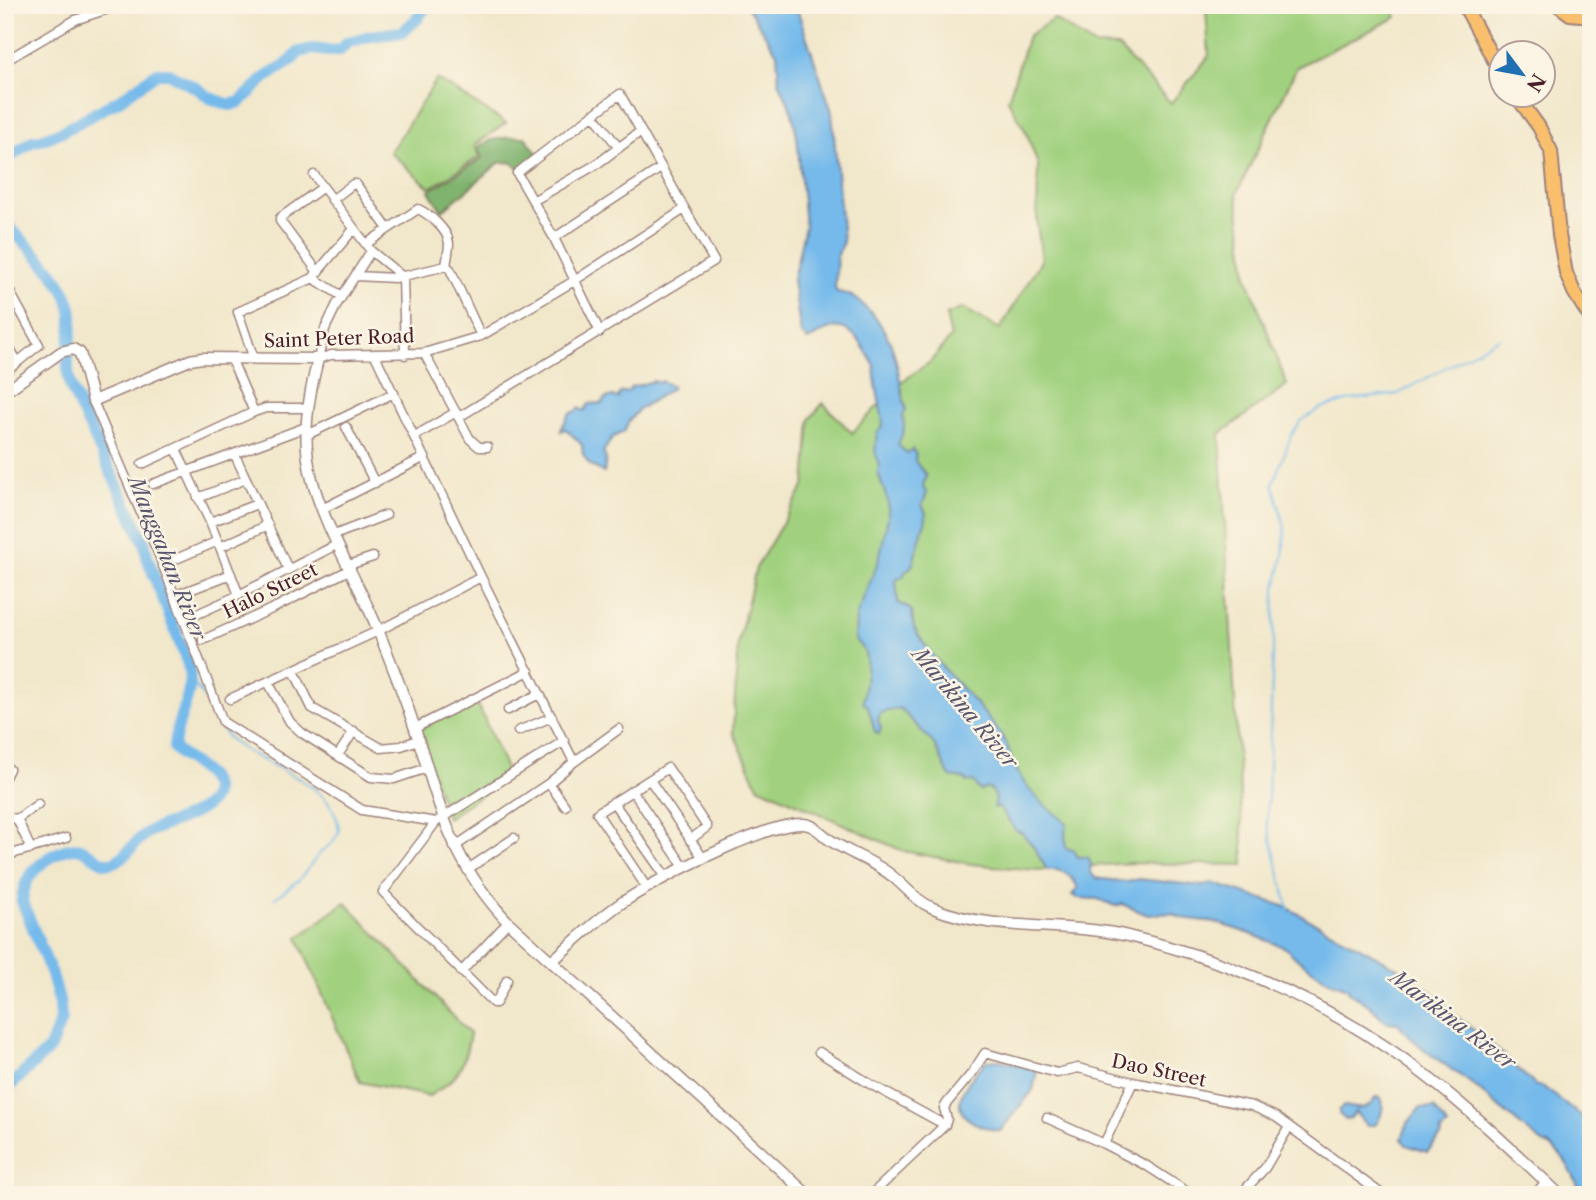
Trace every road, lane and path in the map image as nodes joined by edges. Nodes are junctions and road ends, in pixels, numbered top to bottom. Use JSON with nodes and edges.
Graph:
{"nodes":[{"id":1,"x":120,"y":5,"type":"edge"},
{"id":2,"x":1464,"y":5,"type":"edge"},
{"id":3,"x":1558,"y":5,"type":"edge"},
{"id":4,"x":1591,"y":16,"type":"edge"},
{"id":5,"x":1488,"y":49,"type":"edge"},
{"id":6,"x":5,"y":61,"type":"edge"},
{"id":7,"x":1525,"y":108,"type":"edge"},
{"id":8,"x":593,"y":114,"type":"junction"},
{"id":9,"x":641,"y":131,"type":"junction"},
{"id":10,"x":619,"y":148,"type":"junction"},
{"id":11,"x":661,"y":169,"type":"junction"},
{"id":12,"x":313,"y":175,"type":"dead end"},
{"id":13,"x":323,"y":187,"type":"junction"},
{"id":14,"x":332,"y":200,"type":"junction"},
{"id":15,"x":533,"y":201,"type":"junction"},
{"id":16,"x":683,"y":210,"type":"junction"},
{"id":17,"x":354,"y":229,"type":"junction"},
{"id":18,"x":388,"y":229,"type":"junction"},
{"id":19,"x":554,"y":238,"type":"junction"},
{"id":20,"x":369,"y":248,"type":"junction"},
{"id":21,"x":446,"y":266,"type":"junction"},
{"id":22,"x":316,"y":275,"type":"junction"},
{"id":23,"x":356,"y":276,"type":"junction"},
{"id":24,"x":403,"y":277,"type":"junction"},
{"id":25,"x":574,"y":281,"type":"junction"},
{"id":26,"x":5,"y":283,"type":"edge"},
{"id":27,"x":342,"y":296,"type":"junction"},
{"id":28,"x":1591,"y":319,"type":"edge"},
{"id":29,"x":600,"y":332,"type":"junction"},
{"id":30,"x":481,"y":336,"type":"junction"},
{"id":31,"x":5,"y":341,"type":"edge"},
{"id":32,"x":424,"y":353,"type":"junction"},
{"id":33,"x":375,"y":355,"type":"junction"},
{"id":34,"x":405,"y":355,"type":"junction"},
{"id":35,"x":231,"y":358,"type":"junction"},
{"id":36,"x":254,"y":359,"type":"junction"},
{"id":37,"x":318,"y":359,"type":"junction"},
{"id":38,"x":18,"y":362,"type":"junction"},
{"id":39,"x":5,"y":372,"type":"edge"},
{"id":40,"x":5,"y":392,"type":"edge"},
{"id":41,"x":394,"y":393,"type":"junction"},
{"id":42,"x":93,"y":401,"type":"junction"},
{"id":43,"x":306,"y":408,"type":"junction"},
{"id":44,"x":254,"y":412,"type":"junction"},
{"id":45,"x":458,"y":414,"type":"junction"},
{"id":46,"x":346,"y":427,"type":"dead end"},
{"id":47,"x":307,"y":431,"type":"junction"},
{"id":48,"x":415,"y":436,"type":"junction"},
{"id":49,"x":487,"y":447,"type":"dead end"},
{"id":50,"x":176,"y":449,"type":"junction"},
{"id":51,"x":235,"y":455,"type":"junction"},
{"id":52,"x":425,"y":457,"type":"junction"},
{"id":53,"x":142,"y":464,"type":"dead end"},
{"id":54,"x":188,"y":472,"type":"junction"},
{"id":55,"x":246,"y":479,"type":"junction"},
{"id":56,"x":375,"y":483,"type":"junction"},
{"id":57,"x":153,"y":484,"type":"dead end"},
{"id":58,"x":198,"y":498,"type":"junction"},
{"id":59,"x":257,"y":504,"type":"junction"},
{"id":60,"x":322,"y":509,"type":"junction"},
{"id":61,"x":386,"y":515,"type":"dead end"},
{"id":62,"x":209,"y":522,"type":"junction"},
{"id":63,"x":268,"y":525,"type":"junction"},
{"id":64,"x":336,"y":539,"type":"junction"},
{"id":65,"x":219,"y":544,"type":"junction"},
{"id":66,"x":373,"y":557,"type":"dead end"},
{"id":67,"x":162,"y":565,"type":"junction"},
{"id":68,"x":350,"y":567,"type":"junction"},
{"id":69,"x":288,"y":569,"type":"junction"},
{"id":70,"x":231,"y":574,"type":"junction"},
{"id":71,"x":481,"y":577,"type":"junction"},
{"id":72,"x":239,"y":595,"type":"junction"},
{"id":73,"x":174,"y":596,"type":"junction"},
{"id":74,"x":184,"y":620,"type":"junction"},
{"id":75,"x":378,"y":631,"type":"junction"},
{"id":76,"x":204,"y":640,"type":"dead end"},
{"id":77,"x":294,"y":671,"type":"junction"},
{"id":78,"x":529,"y":671,"type":"junction"},
{"id":79,"x":268,"y":682,"type":"junction"},
{"id":80,"x":539,"y":694,"type":"junction"},
{"id":81,"x":230,"y":699,"type":"dead end"},
{"id":82,"x":508,"y":710,"type":"dead end"},
{"id":83,"x":552,"y":717,"type":"junction"},
{"id":84,"x":415,"y":728,"type":"junction"},
{"id":85,"x":619,"y":729,"type":"dead end"},
{"id":86,"x":354,"y":731,"type":"junction"},
{"id":87,"x":519,"y":732,"type":"dead end"},
{"id":88,"x":418,"y":740,"type":"junction"},
{"id":89,"x":565,"y":741,"type":"junction"},
{"id":90,"x":338,"y":755,"type":"junction"},
{"id":91,"x":574,"y":762,"type":"junction"},
{"id":92,"x":5,"y":766,"type":"edge"},
{"id":93,"x":427,"y":768,"type":"junction"},
{"id":94,"x":5,"y":777,"type":"edge"},
{"id":95,"x":650,"y":780,"type":"junction"},
{"id":96,"x":549,"y":783,"type":"junction"},
{"id":97,"x":632,"y":790,"type":"junction"},
{"id":98,"x":613,"y":802,"type":"junction"},
{"id":99,"x":38,"y":804,"type":"dead end"},
{"id":100,"x":565,"y":806,"type":"dead end"},
{"id":101,"x":5,"y":817,"type":"edge"},
{"id":102,"x":17,"y":819,"type":"junction"},
{"id":103,"x":439,"y":820,"type":"junction"},
{"id":104,"x":66,"y":838,"type":"dead end"},
{"id":105,"x":514,"y":838,"type":"dead end"},
{"id":106,"x":690,"y":840,"type":"junction"},
{"id":107,"x":454,"y":847,"type":"junction"},
{"id":108,"x":31,"y":849,"type":"junction"},
{"id":109,"x":5,"y":856,"type":"edge"},
{"id":110,"x":703,"y":858,"type":"junction"},
{"id":111,"x":684,"y":867,"type":"junction"},
{"id":112,"x":468,"y":869,"type":"junction"},
{"id":113,"x":666,"y":877,"type":"junction"},
{"id":114,"x":647,"y":888,"type":"junction"},
{"id":115,"x":508,"y":922,"type":"junction"},
{"id":116,"x":552,"y":961,"type":"junction"},
{"id":117,"x":461,"y":972,"type":"junction"},
{"id":118,"x":507,"y":980,"type":"dead end"},
{"id":119,"x":818,"y":1052,"type":"dead end"},
{"id":120,"x":1133,"y":1082,"type":"junction"},
{"id":121,"x":1047,"y":1118,"type":"dead end"},
{"id":122,"x":946,"y":1122,"type":"junction"},
{"id":123,"x":1289,"y":1127,"type":"junction"},
{"id":124,"x":1104,"y":1144,"type":"junction"},
{"id":125,"x":1546,"y":1182,"type":"junction"},
{"id":126,"x":808,"y":1195,"type":"edge"},
{"id":127,"x":871,"y":1195,"type":"edge"},
{"id":128,"x":1192,"y":1195,"type":"edge"},
{"id":129,"x":1240,"y":1195,"type":"edge"},
{"id":130,"x":1383,"y":1195,"type":"edge"},
{"id":131,"x":1534,"y":1195,"type":"edge"},
{"id":132,"x":1560,"y":1195,"type":"edge"}],
"edges":[{"from":1,"to":6,"type":"street"},
{"from":2,"to":5,"type":"main road"},
{"from":3,"to":4,"type":"main road"},
{"from":7,"to":28,"type":"main road"},
{"from":8,"to":9,"type":"street"},
{"from":8,"to":10,"type":"street"},
{"from":8,"to":15,"type":"street"},
{"from":9,"to":10,"type":"street"},
{"from":9,"to":11,"type":"street"},
{"from":10,"to":15,"type":"street"},
{"from":11,"to":16,"type":"street"},
{"from":11,"to":19,"type":"street"},
{"from":12,"to":13,"type":"street"},
{"from":13,"to":14,"type":"street"},
{"from":13,"to":22,"type":"street"},
{"from":14,"to":17,"type":"street"},
{"from":14,"to":18,"type":"street"},
{"from":15,"to":19,"type":"street"},
{"from":16,"to":25,"type":"street","name":"Saint Peter Road"},
{"from":16,"to":29,"type":"street"},
{"from":17,"to":20,"type":"street"},
{"from":17,"to":22,"type":"street"},
{"from":18,"to":20,"type":"street"},
{"from":18,"to":21,"type":"street"},
{"from":19,"to":25,"type":"street"},
{"from":20,"to":23,"type":"street"},
{"from":20,"to":24,"type":"street"},
{"from":21,"to":24,"type":"street"},
{"from":21,"to":30,"type":"street"},
{"from":22,"to":27,"type":"street"},
{"from":22,"to":36,"type":"street"},
{"from":23,"to":24,"type":"street"},
{"from":23,"to":27,"type":"street"},
{"from":24,"to":34,"type":"street"},
{"from":25,"to":29,"type":"street"},
{"from":25,"to":30,"type":"street","name":"Saint Peter Road"},
{"from":26,"to":38,"type":"street"},
{"from":27,"to":37,"type":"street"},
{"from":29,"to":45,"type":"street"},
{"from":30,"to":32,"type":"street","name":"Saint Peter Road"},
{"from":31,"to":38,"type":"street"},
{"from":32,"to":34,"type":"street","name":"Saint Peter Road"},
{"from":32,"to":45,"type":"street"},
{"from":33,"to":34,"type":"street","name":"Saint Peter Road"},
{"from":33,"to":37,"type":"street","name":"Saint Peter Road"},
{"from":33,"to":41,"type":"street"},
{"from":35,"to":36,"type":"street","name":"Saint Peter Road"},
{"from":35,"to":42,"type":"street","name":"Saint Peter Road"},
{"from":35,"to":44,"type":"street"},
{"from":36,"to":37,"type":"street","name":"Saint Peter Road"},
{"from":37,"to":43,"type":"street"},
{"from":38,"to":39,"type":"street"},
{"from":40,"to":42,"type":"street"},
{"from":41,"to":47,"type":"street"},
{"from":41,"to":48,"type":"street"},
{"from":42,"to":67,"type":"street"},
{"from":43,"to":44,"type":"street"},
{"from":43,"to":47,"type":"street"},
{"from":44,"to":50,"type":"street"},
{"from":45,"to":48,"type":"street"},
{"from":45,"to":49,"type":"street"},
{"from":46,"to":56,"type":"street"},
{"from":47,"to":51,"type":"street"},
{"from":47,"to":60,"type":"street"},
{"from":48,"to":52,"type":"street"},
{"from":50,"to":53,"type":"street"},
{"from":50,"to":54,"type":"street"},
{"from":51,"to":54,"type":"street"},
{"from":51,"to":55,"type":"street"},
{"from":52,"to":56,"type":"street"},
{"from":52,"to":71,"type":"street"},
{"from":54,"to":57,"type":"street"},
{"from":54,"to":58,"type":"street"},
{"from":55,"to":58,"type":"street"},
{"from":55,"to":59,"type":"street"},
{"from":56,"to":60,"type":"street"},
{"from":58,"to":62,"type":"street"},
{"from":59,"to":62,"type":"street"},
{"from":59,"to":63,"type":"street"},
{"from":60,"to":64,"type":"street"},
{"from":61,"to":64,"type":"street"},
{"from":62,"to":65,"type":"street"},
{"from":63,"to":65,"type":"street"},
{"from":63,"to":69,"type":"street"},
{"from":64,"to":68,"type":"street"},
{"from":64,"to":69,"type":"street"},
{"from":65,"to":67,"type":"street"},
{"from":65,"to":70,"type":"street"},
{"from":66,"to":68,"type":"street","name":"Halo Street"},
{"from":67,"to":73,"type":"street"},
{"from":68,"to":75,"type":"street"},
{"from":68,"to":76,"type":"street","name":"Halo Street"},
{"from":69,"to":72,"type":"street"},
{"from":70,"to":72,"type":"street"},
{"from":70,"to":73,"type":"street"},
{"from":71,"to":75,"type":"street"},
{"from":71,"to":78,"type":"street"},
{"from":72,"to":74,"type":"street"},
{"from":73,"to":74,"type":"street"},
{"from":74,"to":103,"type":"street"},
{"from":75,"to":77,"type":"street"},
{"from":75,"to":84,"type":"street"},
{"from":77,"to":79,"type":"street"},
{"from":77,"to":86,"type":"street"},
{"from":78,"to":80,"type":"street"},
{"from":78,"to":84,"type":"street"},
{"from":79,"to":81,"type":"street"},
{"from":79,"to":90,"type":"street"},
{"from":80,"to":82,"type":"street"},
{"from":80,"to":83,"type":"street"},
{"from":83,"to":87,"type":"street"},
{"from":83,"to":89,"type":"street"},
{"from":84,"to":88,"type":"street"},
{"from":85,"to":91,"type":"street"},
{"from":86,"to":88,"type":"street"},
{"from":86,"to":90,"type":"street"},
{"from":88,"to":93,"type":"street"},
{"from":89,"to":91,"type":"street"},
{"from":89,"to":103,"type":"street"},
{"from":90,"to":93,"type":"street"},
{"from":91,"to":96,"type":"street"},
{"from":92,"to":94,"type":"street"},
{"from":93,"to":103,"type":"street"},
{"from":95,"to":97,"type":"street"},
{"from":95,"to":106,"type":"street"},
{"from":95,"to":106,"type":"street"},
{"from":96,"to":100,"type":"street"},
{"from":96,"to":107,"type":"street"},
{"from":97,"to":98,"type":"street"},
{"from":97,"to":111,"type":"street"},
{"from":98,"to":113,"type":"street"},
{"from":98,"to":114,"type":"street"},
{"from":99,"to":102,"type":"street"},
{"from":101,"to":102,"type":"street"},
{"from":102,"to":108,"type":"street"},
{"from":103,"to":107,"type":"street"},
{"from":103,"to":117,"type":"street"},
{"from":104,"to":108,"type":"street"},
{"from":105,"to":112,"type":"street"},
{"from":106,"to":110,"type":"street"},
{"from":107,"to":112,"type":"street"},
{"from":108,"to":109,"type":"street"},
{"from":110,"to":111,"type":"street"},
{"from":110,"to":125,"type":"street"},
{"from":111,"to":113,"type":"street"},
{"from":112,"to":115,"type":"street"},
{"from":113,"to":114,"type":"street"},
{"from":114,"to":116,"type":"street"},
{"from":115,"to":116,"type":"street"},
{"from":115,"to":117,"type":"street"},
{"from":116,"to":126,"type":"street"},
{"from":117,"to":118,"type":"street"},
{"from":119,"to":122,"type":"street"},
{"from":120,"to":122,"type":"street","name":"Dao Street"},
{"from":120,"to":123,"type":"street","name":"Dao Street"},
{"from":120,"to":124,"type":"street"},
{"from":121,"to":124,"type":"street"},
{"from":122,"to":127,"type":"street"},
{"from":123,"to":129,"type":"street"},
{"from":123,"to":130,"type":"street","name":"Dao Street"},
{"from":124,"to":128,"type":"street"},
{"from":125,"to":131,"type":"street"},
{"from":125,"to":132,"type":"street"}]}
